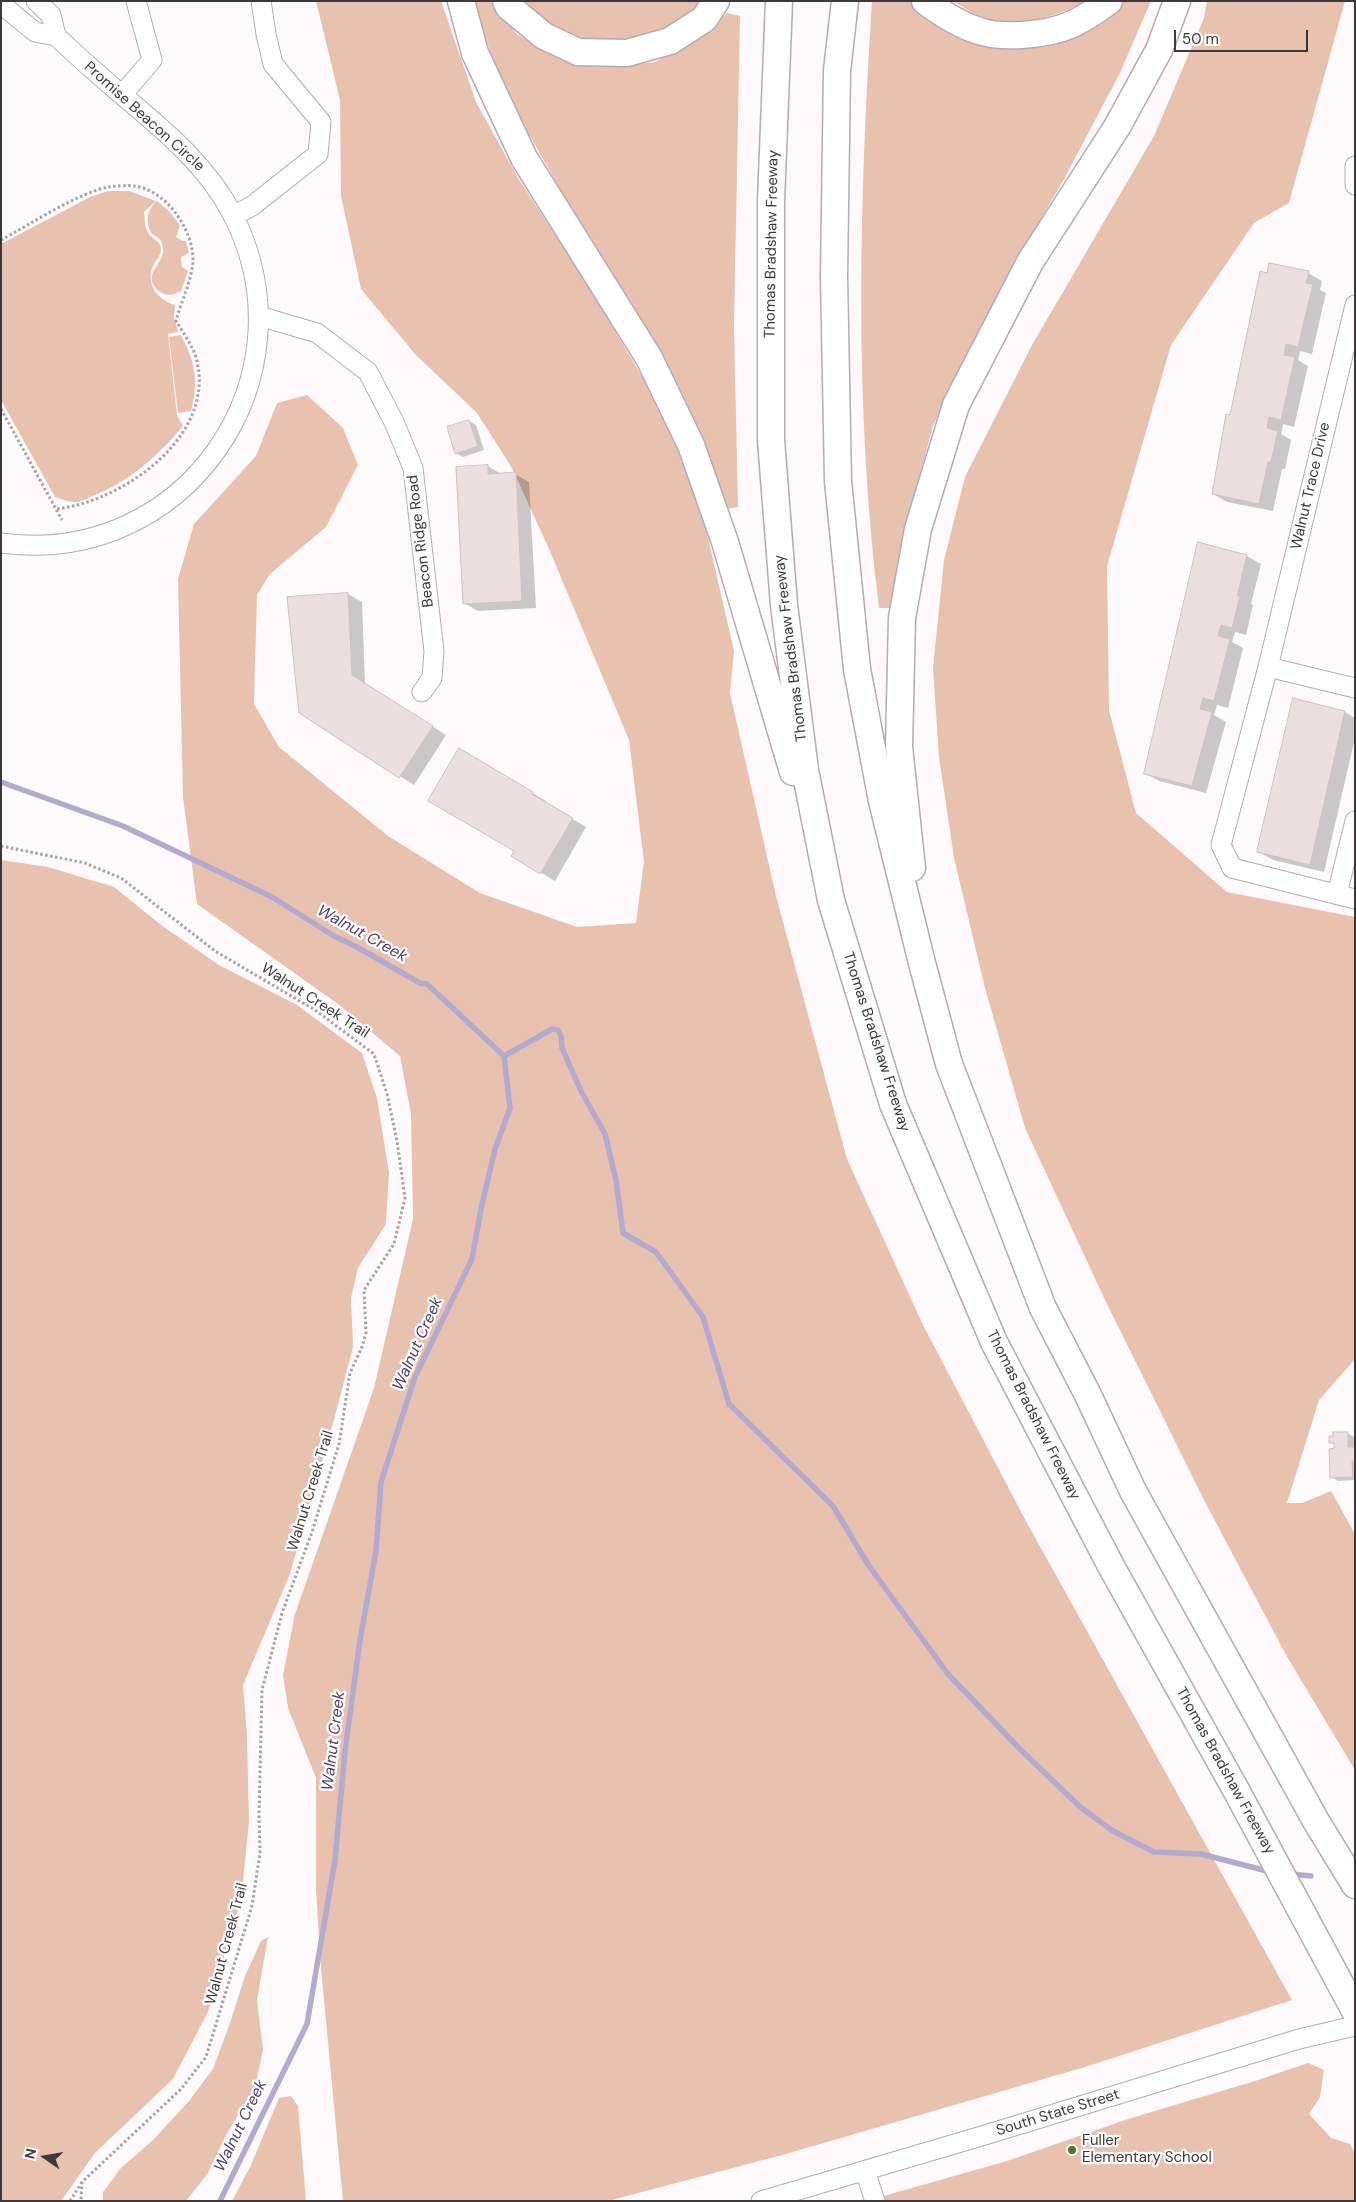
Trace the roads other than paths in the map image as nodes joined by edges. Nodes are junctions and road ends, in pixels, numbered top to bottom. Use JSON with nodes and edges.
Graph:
{"nodes":[{"id":1,"x":36,"y":1,"type":"edge"},
{"id":2,"x":136,"y":1,"type":"edge"},
{"id":3,"x":261,"y":1,"type":"edge"},
{"id":4,"x":461,"y":1,"type":"edge"},
{"id":5,"x":506,"y":1,"type":"edge"},
{"id":6,"x":716,"y":1,"type":"edge"},
{"id":7,"x":780,"y":1,"type":"edge"},
{"id":8,"x":845,"y":1,"type":"edge"},
{"id":9,"x":925,"y":1,"type":"edge"},
{"id":10,"x":1109,"y":1,"type":"edge"},
{"id":11,"x":1177,"y":1,"type":"edge"},
{"id":12,"x":1,"y":4,"type":"edge"},
{"id":13,"x":56,"y":36,"type":"junction"},
{"id":14,"x":122,"y":95,"type":"junction"},
{"id":15,"x":1355,"y":166,"type":"edge"},
{"id":16,"x":1355,"y":185,"type":"edge"},
{"id":17,"x":233,"y":216,"type":"junction"},
{"id":18,"x":1355,"y":305,"type":"edge"},
{"id":19,"x":259,"y":316,"type":"junction"},
{"id":20,"x":1,"y":543,"type":"edge"},
{"id":21,"x":1268,"y":668,"type":"junction"},
{"id":22,"x":1355,"y":688,"type":"edge"},
{"id":23,"x":422,"y":692,"type":"dead end"},
{"id":24,"x":1355,"y":821,"type":"edge"},
{"id":25,"x":1346,"y":896,"type":"edge"},
{"id":26,"x":830,"y":900,"type":"junction"},
{"id":27,"x":922,"y":963,"type":"junction"},
{"id":28,"x":1355,"y":1885,"type":"edge"},
{"id":29,"x":1355,"y":2011,"type":"edge"},
{"id":30,"x":1355,"y":2026,"type":"edge"},
{"id":31,"x":865,"y":2170,"type":"junction"},
{"id":32,"x":761,"y":2201,"type":"edge"},
{"id":33,"x":875,"y":2201,"type":"edge"}],
"edges":[{"from":1,"to":13,"type":"street"},
{"from":2,"to":14,"type":"street"},
{"from":3,"to":17,"type":"street"},
{"from":4,"to":26,"type":"highway"},
{"from":5,"to":6,"type":"highway"},
{"from":7,"to":26,"type":"highway","name":"Thomas Bradshaw Freeway"},
{"from":8,"to":27,"type":"highway"},
{"from":9,"to":10,"type":"highway"},
{"from":11,"to":27,"type":"highway"},
{"from":12,"to":13,"type":"street","name":"Promise Beacon Circle"},
{"from":13,"to":14,"type":"street","name":"Promise Beacon Circle"},
{"from":14,"to":17,"type":"street","name":"Promise Beacon Circle"},
{"from":15,"to":16,"type":"street"},
{"from":17,"to":19,"type":"street","name":"Promise Beacon Circle"},
{"from":18,"to":21,"type":"street","name":"Walnut Trace Drive"},
{"from":19,"to":20,"type":"street","name":"Promise Beacon Circle"},
{"from":19,"to":23,"type":"street","name":"Beacon Ridge Road"},
{"from":21,"to":22,"type":"street"},
{"from":21,"to":25,"type":"street","name":"Walnut Trace Drive"},
{"from":24,"to":25,"type":"street"},
{"from":26,"to":29,"type":"highway","name":"Thomas Bradshaw Freeway"},
{"from":27,"to":28,"type":"highway"},
{"from":30,"to":31,"type":"street","name":"South State Street"},
{"from":31,"to":32,"type":"street","name":"South State Street"},
{"from":31,"to":33,"type":"street"}]}
